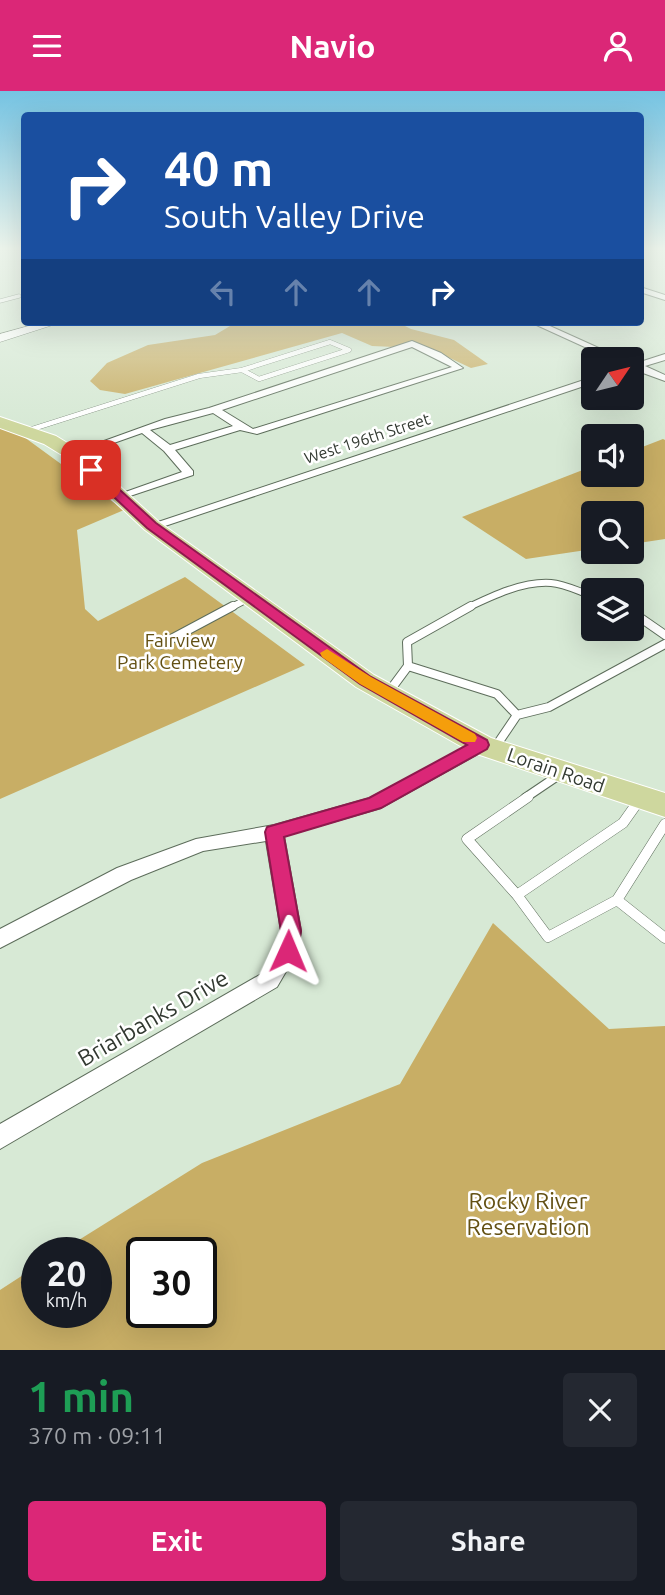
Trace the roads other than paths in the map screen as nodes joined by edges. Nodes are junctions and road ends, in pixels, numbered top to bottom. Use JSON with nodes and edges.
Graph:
{"nodes":[{"id":1,"x":42,"y":326,"type":"edge"},
{"id":2,"x":543,"y":326,"type":"edge"},
{"id":3,"x":0,"y":338,"type":"edge"},
{"id":4,"x":591,"y":347,"type":"edge"},
{"id":5,"x":665,"y":357,"type":"edge"},
{"id":6,"x":644,"y":363,"type":"edge"},
{"id":7,"x":242,"y":370,"type":"junction"},
{"id":8,"x":644,"y":370,"type":"edge"},
{"id":9,"x":665,"y":379,"type":"edge"},
{"id":10,"x":581,"y":384,"type":"edge"},
{"id":11,"x":211,"y":410,"type":"junction"},
{"id":12,"x":0,"y":422,"type":"edge"},
{"id":13,"x":240,"y":427,"type":"junction"},
{"id":14,"x":26,"y":431,"type":"junction"},
{"id":15,"x":145,"y":431,"type":"junction"},
{"id":16,"x":168,"y":449,"type":"junction"},
{"id":17,"x":73,"y":454,"type":"junction"},
{"id":18,"x":120,"y":496,"type":"junction"},
{"id":19,"x":152,"y":526,"type":"junction"},
{"id":20,"x":581,"y":592,"type":"edge"},
{"id":21,"x":251,"y":597,"type":"junction"},
{"id":22,"x":644,"y":620,"type":"edge"},
{"id":23,"x":665,"y":635,"type":"edge"},
{"id":24,"x":665,"y":644,"type":"edge"},
{"id":25,"x":160,"y":645,"type":"dead end"},
{"id":26,"x":408,"y":666,"type":"junction"},
{"id":27,"x":388,"y":693,"type":"junction"},
{"id":28,"x":517,"y":715,"type":"junction"},
{"id":29,"x":488,"y":747,"type":"junction"},
{"id":30,"x":564,"y":772,"type":"junction"},
{"id":31,"x":640,"y":799,"type":"junction"},
{"id":32,"x":665,"y":805,"type":"edge"},
{"id":33,"x":665,"y":824,"type":"edge"},
{"id":34,"x":274,"y":832,"type":"junction"},
{"id":35,"x":517,"y":895,"type":"junction"},
{"id":36,"x":617,"y":900,"type":"junction"},
{"id":37,"x":665,"y":938,"type":"edge"},
{"id":38,"x":0,"y":939,"type":"edge"},
{"id":39,"x":0,"y":1137,"type":"edge"}],
"edges":[{"from":1,"to":3,"type":"main road"},
{"from":2,"to":4,"type":"street"},
{"from":5,"to":6,"type":"street"},
{"from":7,"to":7,"type":"lane"},
{"from":7,"to":14,"type":"lane"},
{"from":8,"to":9,"type":"street"},
{"from":10,"to":19,"type":"street","name":"West 196th Street"},
{"from":11,"to":13,"type":"street"},
{"from":11,"to":13,"type":"street"},
{"from":11,"to":15,"type":"street"},
{"from":12,"to":14,"type":"main road","name":"Lorain Road"},
{"from":13,"to":16,"type":"street"},
{"from":14,"to":17,"type":"main road","name":"Lorain Road"},
{"from":15,"to":16,"type":"street"},
{"from":15,"to":17,"type":"street"},
{"from":16,"to":18,"type":"street"},
{"from":17,"to":18,"type":"main road","name":"Lorain Road"},
{"from":18,"to":19,"type":"main road","name":"Lorain Road"},
{"from":19,"to":21,"type":"main road","name":"Lorain Road"},
{"from":20,"to":26,"type":"lane"},
{"from":21,"to":25,"type":"lane"},
{"from":21,"to":27,"type":"main road","name":"Lorain Road"},
{"from":22,"to":23,"type":"lane"},
{"from":24,"to":28,"type":"lane"},
{"from":26,"to":27,"type":"lane"},
{"from":26,"to":28,"type":"lane"},
{"from":27,"to":29,"type":"main road","name":"Lorain Road"},
{"from":28,"to":29,"type":"lane"},
{"from":29,"to":30,"type":"main road","name":"Lorain Road"},
{"from":29,"to":34,"type":"street"},
{"from":30,"to":31,"type":"main road","name":"Lorain Road"},
{"from":30,"to":35,"type":"lane"},
{"from":31,"to":32,"type":"main road","name":"Lorain Road"},
{"from":31,"to":35,"type":"lane"},
{"from":33,"to":36,"type":"lane"},
{"from":34,"to":38,"type":"street"},
{"from":34,"to":39,"type":"street","name":"Briarbanks Drive"},
{"from":35,"to":36,"type":"lane"},
{"from":36,"to":37,"type":"lane"}]}
